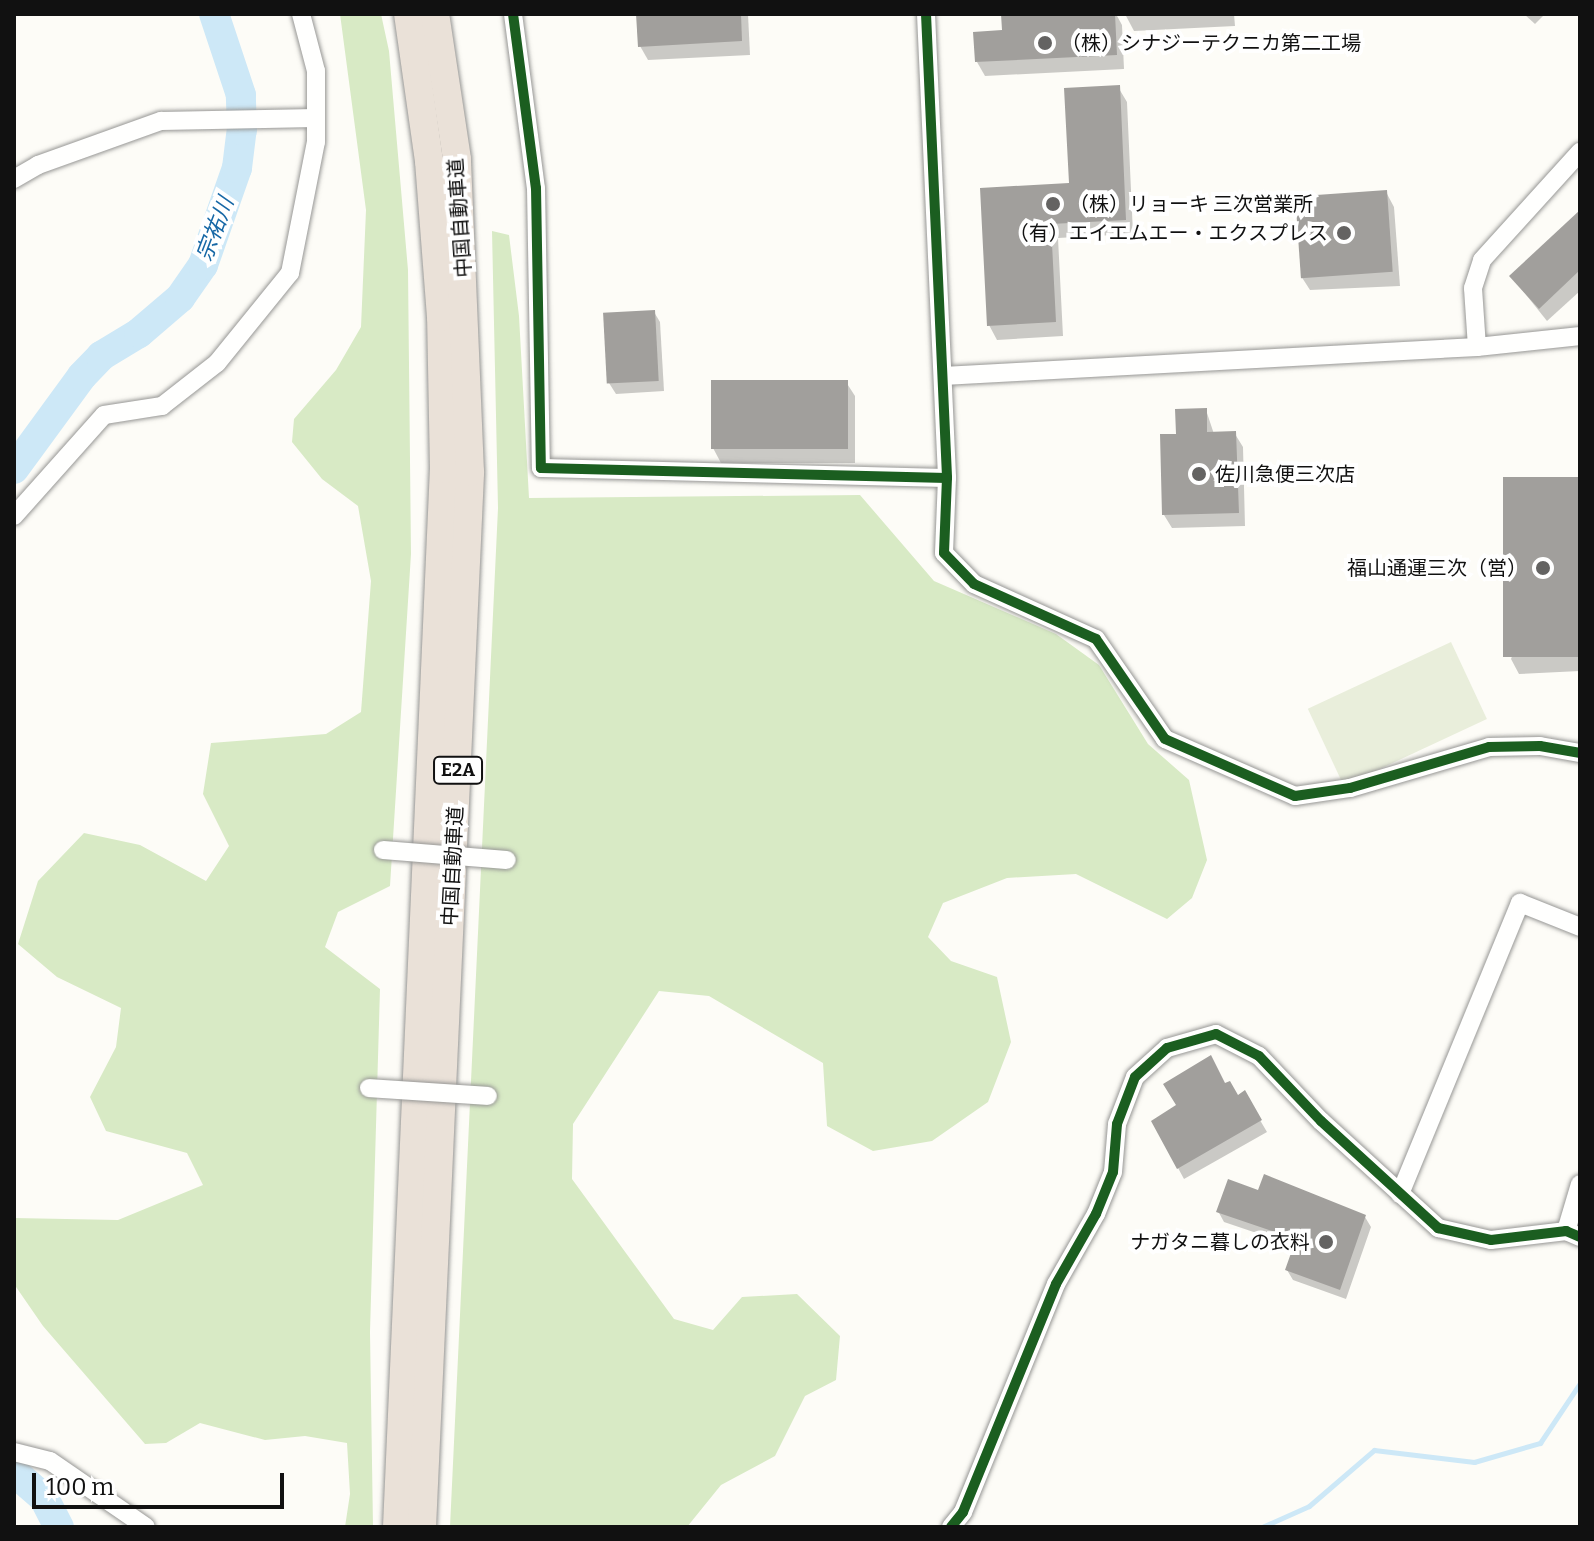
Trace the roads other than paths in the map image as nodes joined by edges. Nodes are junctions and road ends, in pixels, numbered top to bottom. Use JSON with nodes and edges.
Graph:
{"nodes":[{"id":1,"x":301,"y":14,"type":"edge"},
{"id":2,"x":408,"y":14,"type":"edge"},
{"id":3,"x":435,"y":14,"type":"edge"},
{"id":4,"x":513,"y":14,"type":"edge"},
{"id":5,"x":926,"y":14,"type":"edge"},
{"id":6,"x":316,"y":118,"type":"junction"},
{"id":7,"x":1580,"y":152,"type":"edge"},
{"id":8,"x":14,"y":179,"type":"edge"},
{"id":9,"x":1580,"y":336,"type":"edge"},
{"id":10,"x":1477,"y":347,"type":"junction"},
{"id":11,"x":943,"y":376,"type":"junction"},
{"id":12,"x":947,"y":478,"type":"junction"},
{"id":13,"x":14,"y":516,"type":"edge"},
{"id":14,"x":1580,"y":753,"type":"edge"},
{"id":15,"x":383,"y":850,"type":"dead end"},
{"id":16,"x":507,"y":860,"type":"dead end"},
{"id":17,"x":1580,"y":927,"type":"edge"},
{"id":18,"x":369,"y":1088,"type":"dead end"},
{"id":19,"x":488,"y":1096,"type":"dead end"},
{"id":20,"x":1580,"y":1184,"type":"edge"},
{"id":21,"x":1400,"y":1194,"type":"junction"},
{"id":22,"x":1573,"y":1234,"type":"edge"},
{"id":23,"x":14,"y":1452,"type":"edge"},
{"id":24,"x":146,"y":1527,"type":"edge"},
{"id":25,"x":397,"y":1527,"type":"edge"},
{"id":26,"x":422,"y":1527,"type":"edge"},
{"id":27,"x":951,"y":1527,"type":"edge"}],
"edges":[{"from":1,"to":6,"type":"street"},
{"from":2,"to":25,"type":"highway","name":"中国自動車道","number":"E2A"},
{"from":3,"to":26,"type":"highway","name":"中国自動車道","number":"E2A"},
{"from":4,"to":12,"type":"street"},
{"from":5,"to":11,"type":"street"},
{"from":6,"to":8,"type":"street"},
{"from":6,"to":13,"type":"street"},
{"from":7,"to":10,"type":"street"},
{"from":9,"to":10,"type":"street"},
{"from":10,"to":11,"type":"street"},
{"from":11,"to":12,"type":"street"},
{"from":12,"to":14,"type":"street"},
{"from":15,"to":16,"type":"street","bridge":true},
{"from":17,"to":21,"type":"street"},
{"from":18,"to":19,"type":"street","bridge":true},
{"from":20,"to":22,"type":"street"},
{"from":21,"to":22,"type":"street"},
{"from":21,"to":27,"type":"street"},
{"from":23,"to":24,"type":"street"}]}
